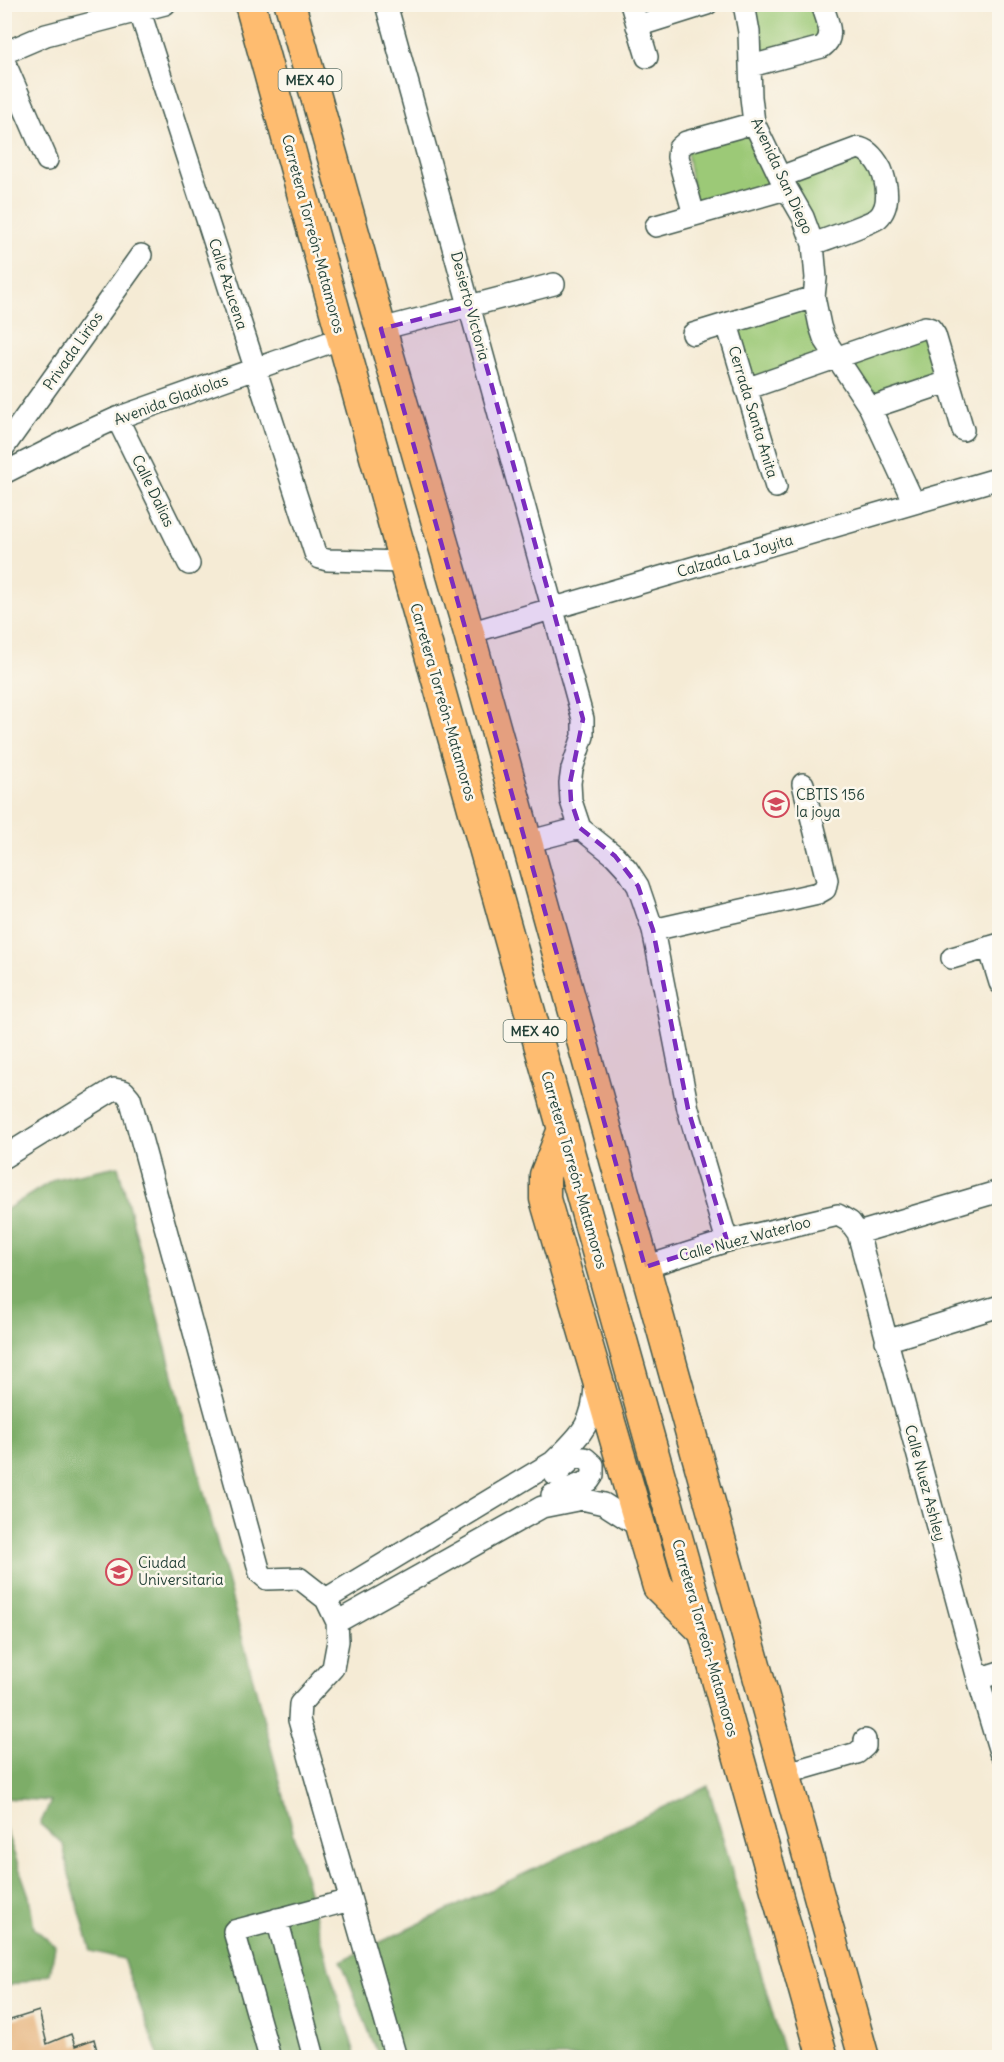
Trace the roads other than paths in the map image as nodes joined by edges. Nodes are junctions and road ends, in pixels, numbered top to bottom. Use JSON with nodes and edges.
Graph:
{"nodes":[{"id":1,"x":165,"y":4,"type":"edge"},
{"id":2,"x":250,"y":4,"type":"edge"},
{"id":3,"x":290,"y":4,"type":"edge"},
{"id":4,"x":304,"y":4,"type":"edge"},
{"id":5,"x":386,"y":4,"type":"edge"},
{"id":6,"x":631,"y":4,"type":"edge"},
{"id":7,"x":707,"y":4,"type":"edge"},
{"id":8,"x":744,"y":4,"type":"edge"},
{"id":9,"x":822,"y":4,"type":"edge"},
{"id":10,"x":140,"y":12,"type":"junction"},
{"id":11,"x":637,"y":26,"type":"junction"},
{"id":12,"x":4,"y":53,"type":"edge"},
{"id":13,"x":647,"y":57,"type":"dead end"},
{"id":14,"x":4,"y":61,"type":"edge"},
{"id":15,"x":752,"y":66,"type":"junction"},
{"id":16,"x":754,"y":123,"type":"junction"},
{"id":17,"x":47,"y":160,"type":"dead end"},
{"id":18,"x":783,"y":183,"type":"junction"},
{"id":19,"x":694,"y":215,"type":"junction"},
{"id":20,"x":656,"y":226,"type":"dead end"},
{"id":21,"x":813,"y":244,"type":"junction"},
{"id":22,"x":141,"y":255,"type":"dead end"},
{"id":23,"x":554,"y":284,"type":"dead end"},
{"id":24,"x":814,"y":297,"type":"junction"},
{"id":25,"x":470,"y":306,"type":"junction"},
{"id":26,"x":378,"y":319,"type":"junction"},
{"id":27,"x":728,"y":330,"type":"junction"},
{"id":28,"x":693,"y":334,"type":"dead end"},
{"id":29,"x":344,"y":346,"type":"junction"},
{"id":30,"x":837,"y":358,"type":"junction"},
{"id":31,"x":256,"y":369,"type":"junction"},
{"id":32,"x":948,"y":382,"type":"junction"},
{"id":33,"x":746,"y":389,"type":"junction"},
{"id":34,"x":870,"y":408,"type":"junction"},
{"id":35,"x":117,"y":418,"type":"junction"},
{"id":36,"x":963,"y":430,"type":"dead end"},
{"id":37,"x":4,"y":447,"type":"edge"},
{"id":38,"x":4,"y":473,"type":"edge"},
{"id":39,"x":999,"y":478,"type":"edge"},
{"id":40,"x":776,"y":487,"type":"dead end"},
{"id":41,"x":914,"y":503,"type":"junction"},
{"id":42,"x":404,"y":562,"type":"junction"},
{"id":43,"x":189,"y":564,"type":"dead end"},
{"id":44,"x":553,"y":608,"type":"junction"},
{"id":45,"x":469,"y":633,"type":"junction"},
{"id":46,"x":803,"y":784,"type":"dead end"},
{"id":47,"x":580,"y":828,"type":"junction"},
{"id":48,"x":527,"y":842,"type":"junction"},
{"id":49,"x":653,"y":930,"type":"junction"},
{"id":50,"x":994,"y":945,"type":"edge"},
{"id":51,"x":952,"y":958,"type":"dead end"},
{"id":52,"x":999,"y":983,"type":"edge"},
{"id":53,"x":563,"y":1129,"type":"junction"},
{"id":54,"x":4,"y":1157,"type":"edge"},
{"id":55,"x":999,"y":1191,"type":"edge"},
{"id":56,"x":852,"y":1225,"type":"junction"},
{"id":57,"x":727,"y":1241,"type":"junction"},
{"id":58,"x":645,"y":1267,"type":"junction"},
{"id":59,"x":999,"y":1309,"type":"edge"},
{"id":60,"x":886,"y":1341,"type":"junction"},
{"id":61,"x":596,"y":1373,"type":"junction"},
{"id":62,"x":521,"y":1481,"type":"junction"},
{"id":63,"x":542,"y":1507,"type":"junction"},
{"id":64,"x":640,"y":1527,"type":"junction"},
{"id":65,"x":326,"y":1599,"type":"junction"},
{"id":66,"x":337,"y":1622,"type":"junction"},
{"id":67,"x":703,"y":1631,"type":"junction"},
{"id":68,"x":999,"y":1672,"type":"edge"},
{"id":69,"x":978,"y":1679,"type":"junction"},
{"id":70,"x":866,"y":1740,"type":"dead end"},
{"id":71,"x":999,"y":1752,"type":"edge"},
{"id":72,"x":784,"y":1774,"type":"junction"},
{"id":73,"x":350,"y":1900,"type":"junction"},
{"id":74,"x":277,"y":1919,"type":"junction"},
{"id":75,"x":845,"y":1991,"type":"junction"},
{"id":76,"x":270,"y":2058,"type":"edge"},
{"id":77,"x":314,"y":2058,"type":"edge"},
{"id":78,"x":396,"y":2058,"type":"edge"},
{"id":79,"x":823,"y":2058,"type":"edge"},
{"id":80,"x":847,"y":2058,"type":"edge"},
{"id":81,"x":864,"y":2058,"type":"edge"}],
"edges":[{"from":1,"to":10,"type":"street"},
{"from":2,"to":29,"type":"highway","name":"Carretera Torreón-Matamoros","number":"MEX 40"},
{"from":3,"to":26,"type":"highway","number":"MEX 40"},
{"from":4,"to":26,"type":"highway"},
{"from":5,"to":25,"type":"street","name":"Desierto Victoria"},
{"from":6,"to":11,"type":"street"},
{"from":7,"to":11,"type":"street"},
{"from":8,"to":15,"type":"street","name":"Avenida San Diego"},
{"from":9,"to":15,"type":"street"},
{"from":10,"to":12,"type":"street"},
{"from":10,"to":31,"type":"street","name":"Calle Azucena"},
{"from":11,"to":13,"type":"street"},
{"from":14,"to":17,"type":"street"},
{"from":15,"to":16,"type":"street","name":"Avenida San Diego"},
{"from":16,"to":18,"type":"street","name":"Avenida San Diego"},
{"from":16,"to":19,"type":"street"},
{"from":18,"to":19,"type":"street"},
{"from":18,"to":21,"type":"street","name":"Avenida San Diego"},
{"from":18,"to":21,"type":"street"},
{"from":19,"to":20,"type":"street"},
{"from":21,"to":24,"type":"street","name":"Avenida San Diego"},
{"from":22,"to":37,"type":"street","name":"Privada Lirios"},
{"from":23,"to":25,"type":"street"},
{"from":24,"to":27,"type":"street"},
{"from":24,"to":30,"type":"street","name":"Avenida San Diego"},
{"from":25,"to":26,"type":"street"},
{"from":25,"to":44,"type":"street","name":"Desierto Victoria"},
{"from":26,"to":45,"type":"highway","number":"MEX 40"},
{"from":27,"to":28,"type":"street"},
{"from":27,"to":33,"type":"street","name":"Cerrada Santa Anita"},
{"from":29,"to":31,"type":"street","name":"Avenida Gladiolas"},
{"from":29,"to":42,"type":"highway","name":"Carretera Torreón-Matamoros","number":"MEX 40"},
{"from":29,"to":45,"type":"highway"},
{"from":30,"to":32,"type":"street"},
{"from":30,"to":33,"type":"street"},
{"from":30,"to":34,"type":"street","name":"Avenida San Diego"},
{"from":31,"to":35,"type":"street","name":"Avenida Gladiolas"},
{"from":31,"to":42,"type":"street","name":"Calle Azucena"},
{"from":32,"to":34,"type":"street"},
{"from":32,"to":36,"type":"street"},
{"from":33,"to":40,"type":"street","name":"Cerrada Santa Anita"},
{"from":34,"to":41,"type":"street","name":"Avenida San Diego"},
{"from":35,"to":38,"type":"street","name":"Avenida Gladiolas"},
{"from":35,"to":43,"type":"street","name":"Calle Dalias"},
{"from":39,"to":41,"type":"street","name":"Calzada La Joyita"},
{"from":41,"to":44,"type":"street","name":"Calzada La Joyita"},
{"from":42,"to":53,"type":"highway","name":"Carretera Torreón-Matamoros","number":"MEX 40"},
{"from":44,"to":45,"type":"street","name":"Calzada La Joyita"},
{"from":44,"to":47,"type":"street","name":"Desierto Victoria"},
{"from":45,"to":48,"type":"highway","number":"MEX 40"},
{"from":46,"to":49,"type":"street"},
{"from":47,"to":48,"type":"street"},
{"from":47,"to":49,"type":"street"},
{"from":48,"to":58,"type":"highway","number":"MEX 40"},
{"from":49,"to":57,"type":"street"},
{"from":50,"to":51,"type":"street"},
{"from":50,"to":52,"type":"street"},
{"from":53,"to":61,"type":"highway"},
{"from":53,"to":67,"type":"highway","name":"Carretera Torreón-Matamoros","number":"MEX 40"},
{"from":54,"to":65,"type":"street"},
{"from":55,"to":56,"type":"street","name":"Calle Nuez Waterloo"},
{"from":56,"to":57,"type":"street","name":"Calle Nuez Waterloo"},
{"from":56,"to":60,"type":"street","name":"Calle Nuez Ashley"},
{"from":57,"to":58,"type":"street","name":"Calle Nuez Waterloo"},
{"from":58,"to":72,"type":"highway","number":"MEX 40"},
{"from":59,"to":60,"type":"street"},
{"from":60,"to":69,"type":"street","name":"Calle Nuez Ashley"},
{"from":61,"to":62,"type":"street"},
{"from":61,"to":64,"type":"highway"},
{"from":62,"to":63,"type":"street"},
{"from":62,"to":65,"type":"street"},
{"from":63,"to":64,"type":"street"},
{"from":63,"to":66,"type":"street"},
{"from":64,"to":67,"type":"highway"},
{"from":65,"to":66,"type":"street"},
{"from":66,"to":73,"type":"street"},
{"from":67,"to":79,"type":"highway","name":"Carretera Torreón-Matamoros","number":"MEX 40"},
{"from":68,"to":69,"type":"street"},
{"from":69,"to":71,"type":"street","name":"Calle Nuez Ashley"},
{"from":70,"to":72,"type":"street"},
{"from":72,"to":75,"type":"highway","number":"MEX 40"},
{"from":73,"to":74,"type":"street"},
{"from":73,"to":78,"type":"street"},
{"from":74,"to":76,"type":"street"},
{"from":74,"to":77,"type":"street"},
{"from":75,"to":80,"type":"highway"},
{"from":75,"to":81,"type":"highway","number":"MEX 40"}]}
